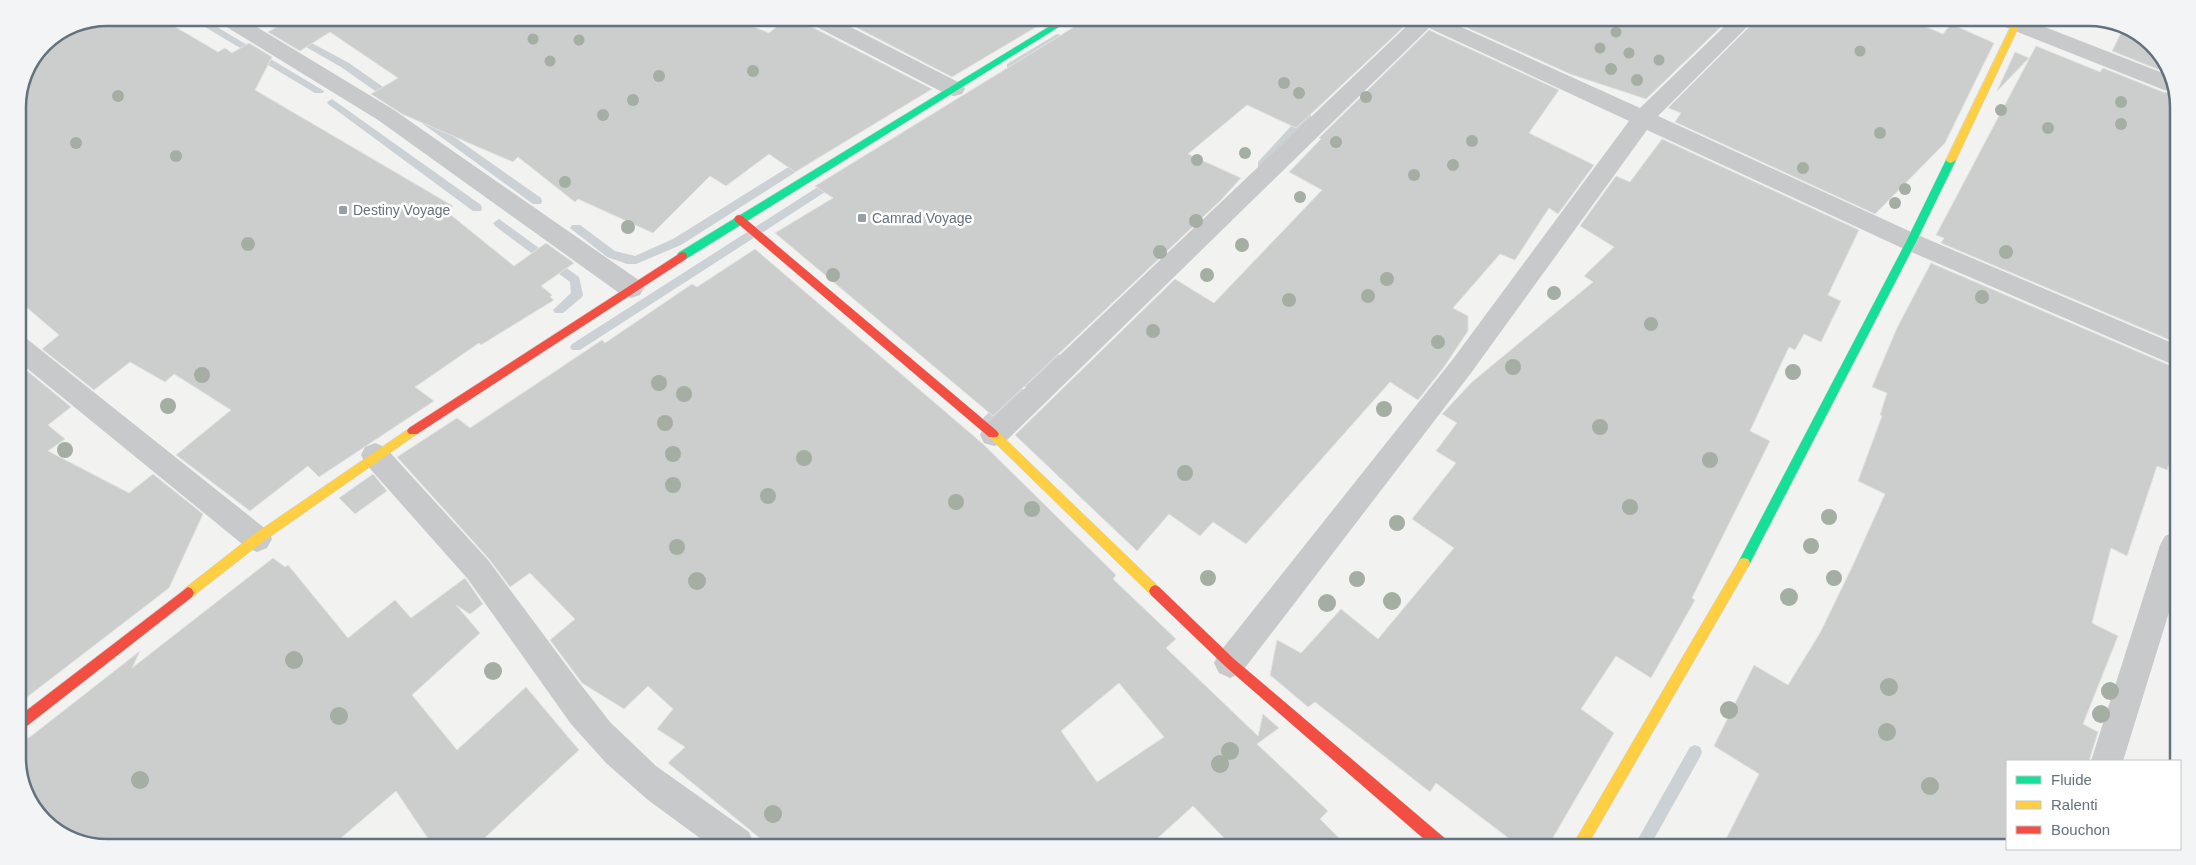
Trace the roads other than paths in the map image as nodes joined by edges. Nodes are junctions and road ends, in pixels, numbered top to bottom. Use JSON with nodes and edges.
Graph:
{"nodes":[{"id":1,"x":240,"y":26,"type":"edge"},
{"id":2,"x":832,"y":26,"type":"edge"},
{"id":3,"x":1056,"y":26,"type":"edge"},
{"id":4,"x":1419,"y":26,"type":"edge"},
{"id":5,"x":1442,"y":26,"type":"edge"},
{"id":6,"x":1739,"y":26,"type":"edge"},
{"id":7,"x":2014,"y":26,"type":"edge"},
{"id":8,"x":2023,"y":26,"type":"edge"},
{"id":9,"x":2165,"y":82,"type":"edge"},
{"id":10,"x":954,"y":89,"type":"junction"},
{"id":11,"x":1643,"y":118,"type":"junction"},
{"id":12,"x":739,"y":219,"type":"junction"},
{"id":13,"x":1911,"y":242,"type":"junction"},
{"id":14,"x":631,"y":288,"type":"junction"},
{"id":15,"x":26,"y":352,"type":"edge"},
{"id":16,"x":2170,"y":353,"type":"edge"},
{"id":17,"x":994,"y":435,"type":"junction"},
{"id":18,"x":375,"y":455,"type":"junction"},
{"id":19,"x":257,"y":539,"type":"junction"},
{"id":20,"x":2170,"y":561,"type":"edge"},
{"id":21,"x":1230,"y":662,"type":"junction"},
{"id":22,"x":26,"y":719,"type":"edge"},
{"id":23,"x":2107,"y":760,"type":"edge"},
{"id":24,"x":730,"y":839,"type":"edge"},
{"id":25,"x":1435,"y":839,"type":"edge"},
{"id":26,"x":1583,"y":839,"type":"edge"}],
"edges":[{"from":1,"to":14,"type":"street"},
{"from":2,"to":10,"type":"street"},
{"from":3,"to":10,"type":"street"},
{"from":4,"to":17,"type":"street"},
{"from":5,"to":11,"type":"street"},
{"from":6,"to":11,"type":"street"},
{"from":7,"to":13,"type":"street"},
{"from":8,"to":9,"type":"street"},
{"from":10,"to":12,"type":"street"},
{"from":11,"to":13,"type":"street"},
{"from":11,"to":21,"type":"street"},
{"from":12,"to":14,"type":"street"},
{"from":12,"to":17,"type":"street"},
{"from":13,"to":16,"type":"street"},
{"from":13,"to":26,"type":"street"},
{"from":14,"to":18,"type":"street"},
{"from":15,"to":19,"type":"street"},
{"from":17,"to":21,"type":"street"},
{"from":18,"to":19,"type":"street"},
{"from":18,"to":24,"type":"street"},
{"from":19,"to":22,"type":"street"},
{"from":20,"to":23,"type":"street"},
{"from":21,"to":25,"type":"street"}]}
